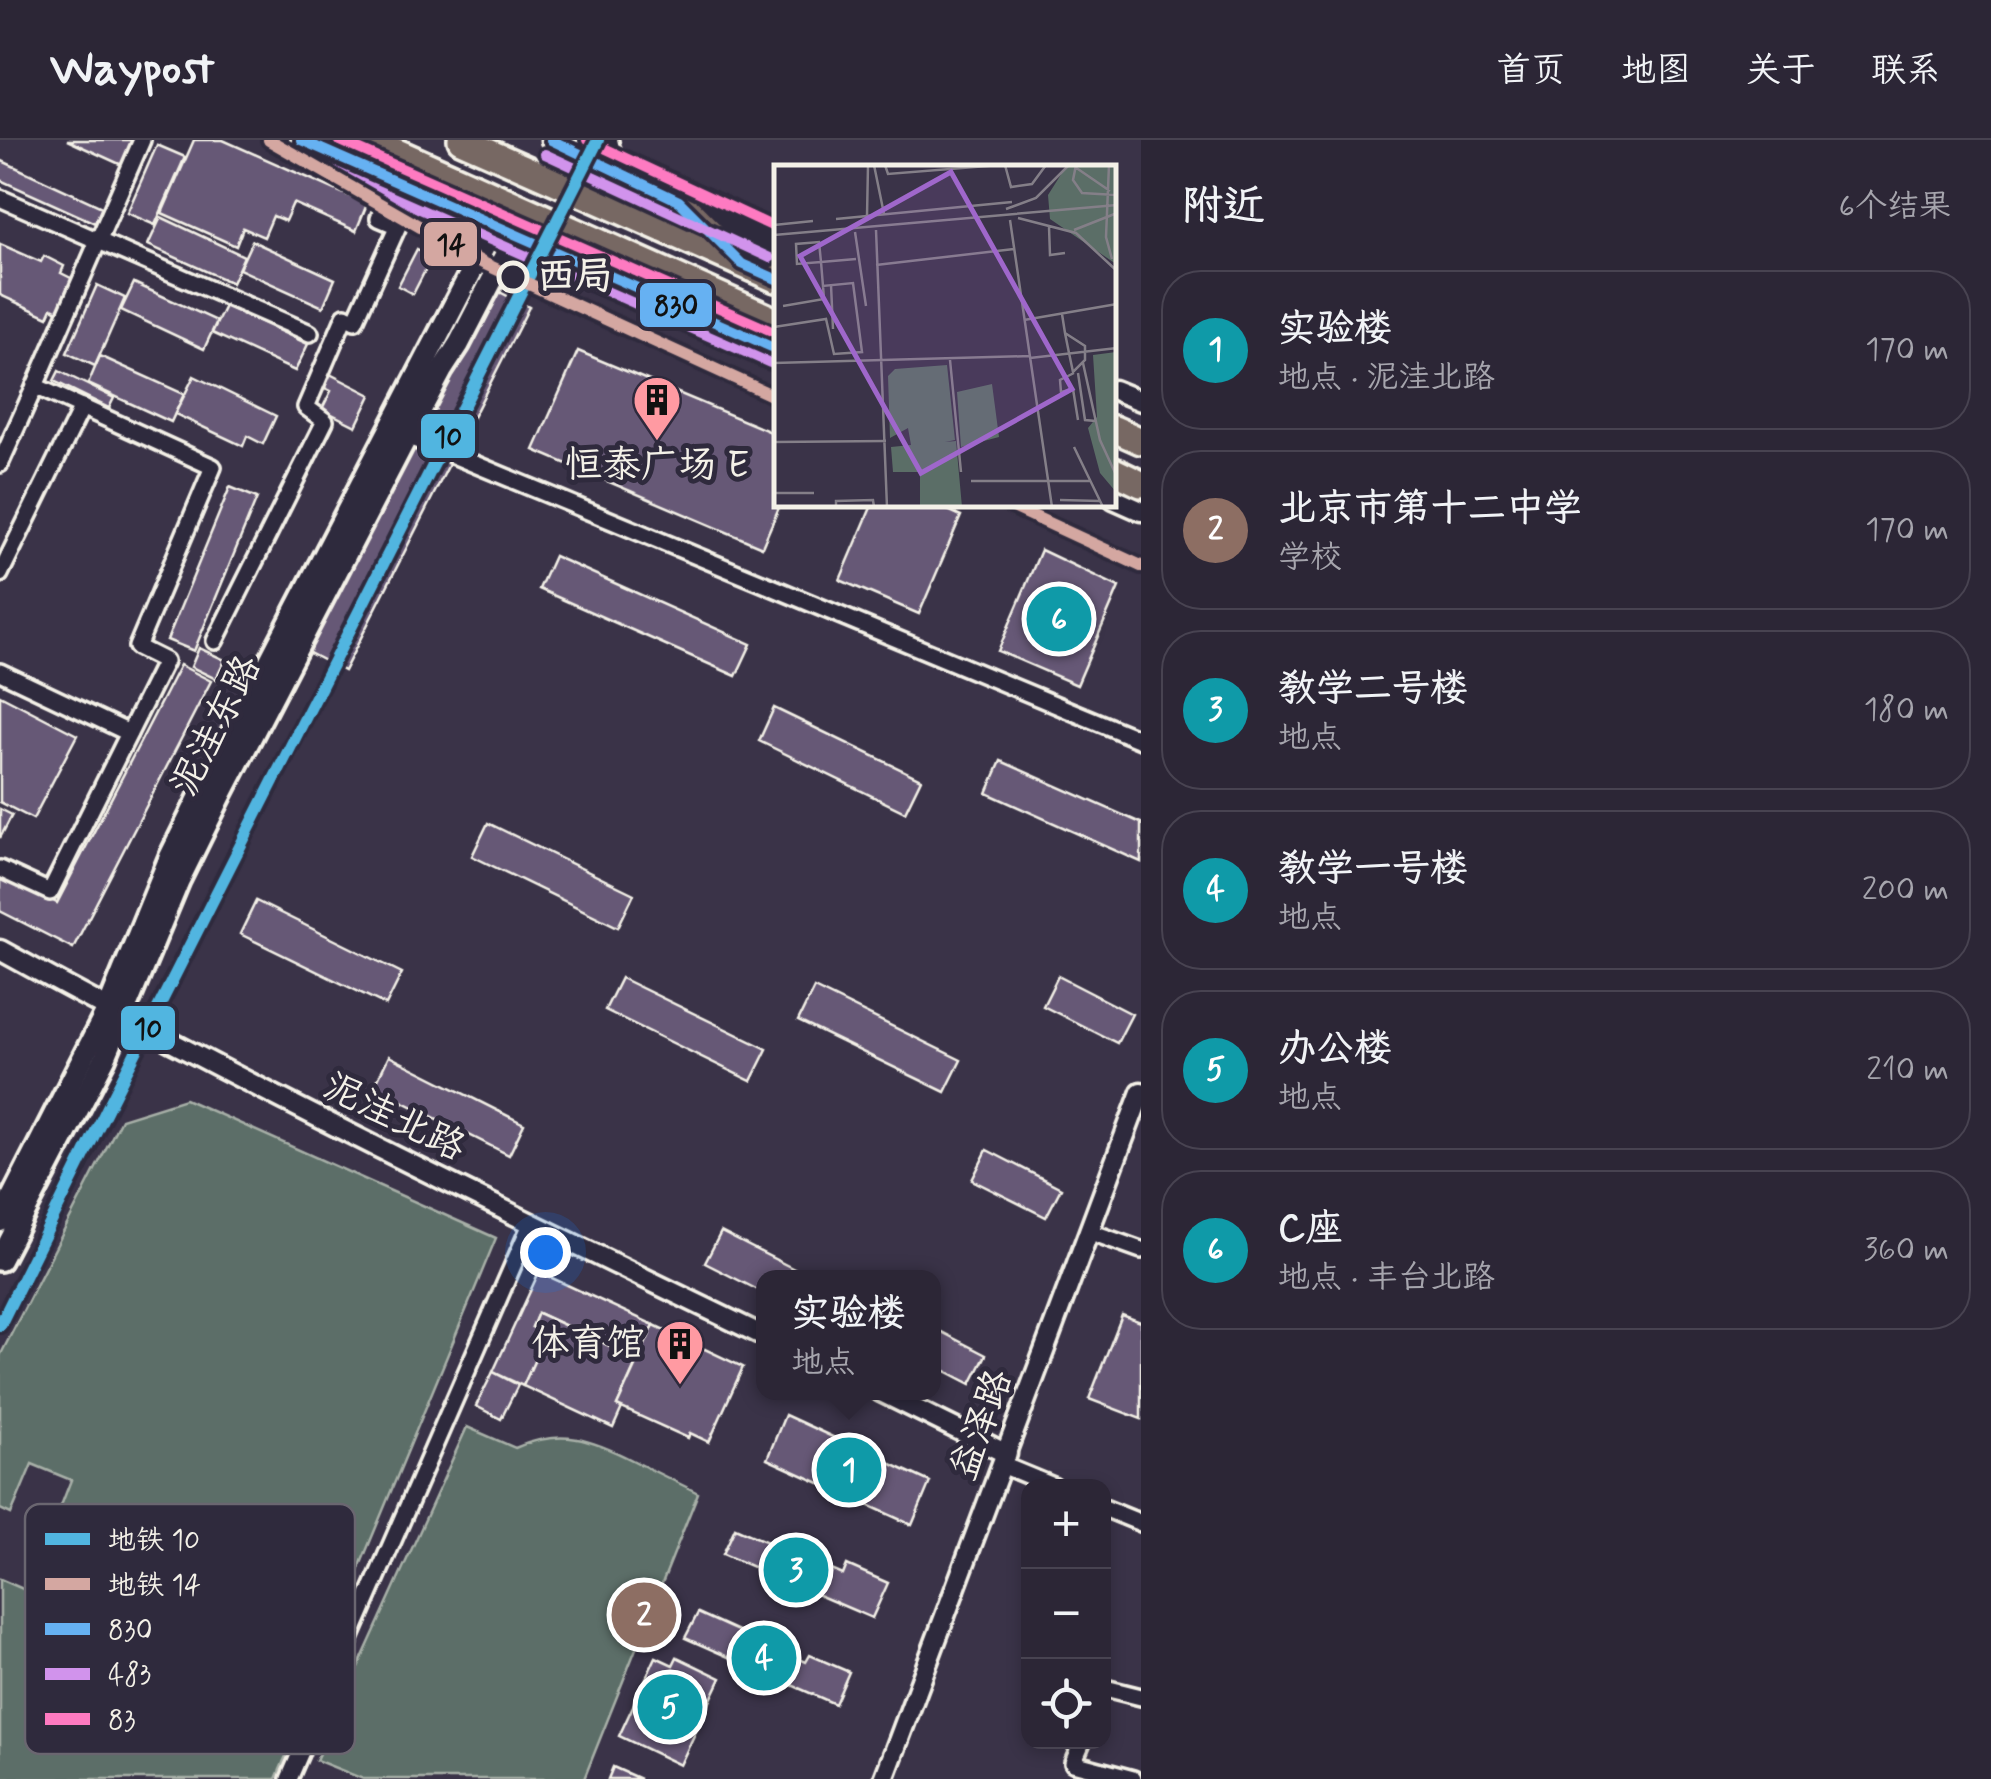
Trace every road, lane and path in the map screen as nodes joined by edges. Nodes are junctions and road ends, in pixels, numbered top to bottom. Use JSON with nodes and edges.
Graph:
{"nodes":[{"id":1,"x":142,"y":140,"type":"edge"},
{"id":2,"x":301,"y":140,"type":"edge"},
{"id":3,"x":370,"y":140,"type":"edge"},
{"id":4,"x":460,"y":140,"type":"edge"},
{"id":5,"x":550,"y":140,"type":"edge"},
{"id":6,"x":608,"y":140,"type":"edge"},
{"id":7,"x":622,"y":172,"type":"junction"},
{"id":8,"x":394,"y":180,"type":"junction"},
{"id":9,"x":0,"y":198,"type":"edge"},
{"id":10,"x":679,"y":201,"type":"junction"},
{"id":11,"x":496,"y":224,"type":"junction"},
{"id":12,"x":516,"y":234,"type":"junction"},
{"id":13,"x":98,"y":242,"type":"junction"},
{"id":14,"x":774,"y":243,"type":"edge"},
{"id":15,"x":742,"y":264,"type":"junction"},
{"id":16,"x":472,"y":268,"type":"junction"},
{"id":17,"x":774,"y":278,"type":"edge"},
{"id":18,"x":774,"y":320,"type":"edge"},
{"id":19,"x":310,"y":333,"type":"dead end"},
{"id":20,"x":774,"y":348,"type":"edge"},
{"id":21,"x":442,"y":370,"type":"junction"},
{"id":22,"x":36,"y":386,"type":"junction"},
{"id":23,"x":1116,"y":391,"type":"edge"},
{"id":24,"x":1141,"y":402,"type":"edge"},
{"id":25,"x":82,"y":407,"type":"junction"},
{"id":26,"x":1116,"y":429,"type":"edge"},
{"id":27,"x":407,"y":436,"type":"junction"},
{"id":28,"x":1141,"y":441,"type":"edge"},
{"id":29,"x":0,"y":464,"type":"edge"},
{"id":30,"x":1116,"y":473,"type":"edge"},
{"id":31,"x":1141,"y":484,"type":"edge"},
{"id":32,"x":1116,"y":500,"type":"edge"},
{"id":33,"x":1141,"y":511,"type":"edge"},
{"id":34,"x":0,"y":574,"type":"edge"},
{"id":35,"x":215,"y":641,"type":"dead end"},
{"id":36,"x":0,"y":672,"type":"edge"},
{"id":37,"x":129,"y":733,"type":"junction"},
{"id":38,"x":1141,"y":740,"type":"edge"},
{"id":39,"x":0,"y":869,"type":"edge"},
{"id":40,"x":0,"y":950,"type":"edge"},
{"id":41,"x":115,"y":1014,"type":"junction"},
{"id":42,"x":1141,"y":1092,"type":"edge"},
{"id":43,"x":0,"y":1221,"type":"edge"},
{"id":44,"x":531,"y":1224,"type":"junction"},
{"id":45,"x":1088,"y":1231,"type":"junction"},
{"id":46,"x":1141,"y":1250,"type":"edge"},
{"id":47,"x":0,"y":1260,"type":"edge"},
{"id":48,"x":756,"y":1332,"type":"edge"},
{"id":49,"x":895,"y":1400,"type":"edge"},
{"id":50,"x":1004,"y":1460,"type":"junction"},
{"id":51,"x":1040,"y":1479,"type":"edge"},
{"id":52,"x":1111,"y":1511,"type":"edge"},
{"id":53,"x":1141,"y":1523,"type":"edge"},
{"id":54,"x":355,"y":1628,"type":"edge"},
{"id":55,"x":1111,"y":1690,"type":"edge"},
{"id":56,"x":1141,"y":1698,"type":"edge"},
{"id":57,"x":1079,"y":1749,"type":"edge"},
{"id":58,"x":300,"y":1754,"type":"edge"},
{"id":59,"x":289,"y":1779,"type":"edge"},
{"id":60,"x":884,"y":1779,"type":"edge"},
{"id":61,"x":1132,"y":1779,"type":"edge"}],
"edges":[{"from":1,"to":13,"type":"street"},
{"from":2,"to":8,"type":"street"},
{"from":3,"to":18,"type":"highway"},
{"from":4,"to":15,"type":"highway"},
{"from":5,"to":7,"type":"street"},
{"from":6,"to":7,"type":"street"},
{"from":7,"to":10,"type":"street"},
{"from":8,"to":11,"type":"street"},
{"from":8,"to":35,"type":"street"},
{"from":9,"to":13,"type":"street"},
{"from":10,"to":14,"type":"street"},
{"from":10,"to":15,"type":"highway"},
{"from":11,"to":12,"type":"street"},
{"from":11,"to":16,"type":"main road","name":"泥洼东路"},
{"from":12,"to":20,"type":"street"},
{"from":12,"to":21,"type":"main road","name":"泥洼东路"},
{"from":13,"to":19,"type":"street"},
{"from":13,"to":22,"type":"street"},
{"from":15,"to":17,"type":"highway"},
{"from":16,"to":21,"type":"main road"},
{"from":16,"to":41,"type":"main road","name":"泥洼东路"},
{"from":21,"to":27,"type":"main road","name":"泥洼东路"},
{"from":22,"to":25,"type":"street"},
{"from":22,"to":29,"type":"street"},
{"from":23,"to":24,"type":"street"},
{"from":25,"to":34,"type":"street"},
{"from":25,"to":37,"type":"street"},
{"from":26,"to":28,"type":"highway"},
{"from":27,"to":38,"type":"street"},
{"from":27,"to":41,"type":"main road","name":"泥洼东路"},
{"from":30,"to":31,"type":"highway"},
{"from":32,"to":33,"type":"street"},
{"from":36,"to":37,"type":"street"},
{"from":37,"to":39,"type":"street"},
{"from":40,"to":41,"type":"street","name":"泥洼北路"},
{"from":41,"to":43,"type":"main road","name":"泥洼东路"},
{"from":41,"to":44,"type":"street","name":"泥洼北路"},
{"from":41,"to":47,"type":"main road","name":"泥洼东路"},
{"from":42,"to":45,"type":"street","name":"益泽路"},
{"from":44,"to":48,"type":"street","name":"泥洼北路"},
{"from":44,"to":54,"type":"street"},
{"from":45,"to":46,"type":"street"},
{"from":45,"to":50,"type":"street","name":"益泽路"},
{"from":49,"to":50,"type":"street"},
{"from":50,"to":51,"type":"street"},
{"from":50,"to":60,"type":"street","name":"益泽路"},
{"from":52,"to":53,"type":"street"},
{"from":55,"to":56,"type":"street"},
{"from":57,"to":61,"type":"street"},
{"from":58,"to":59,"type":"street"}]}
